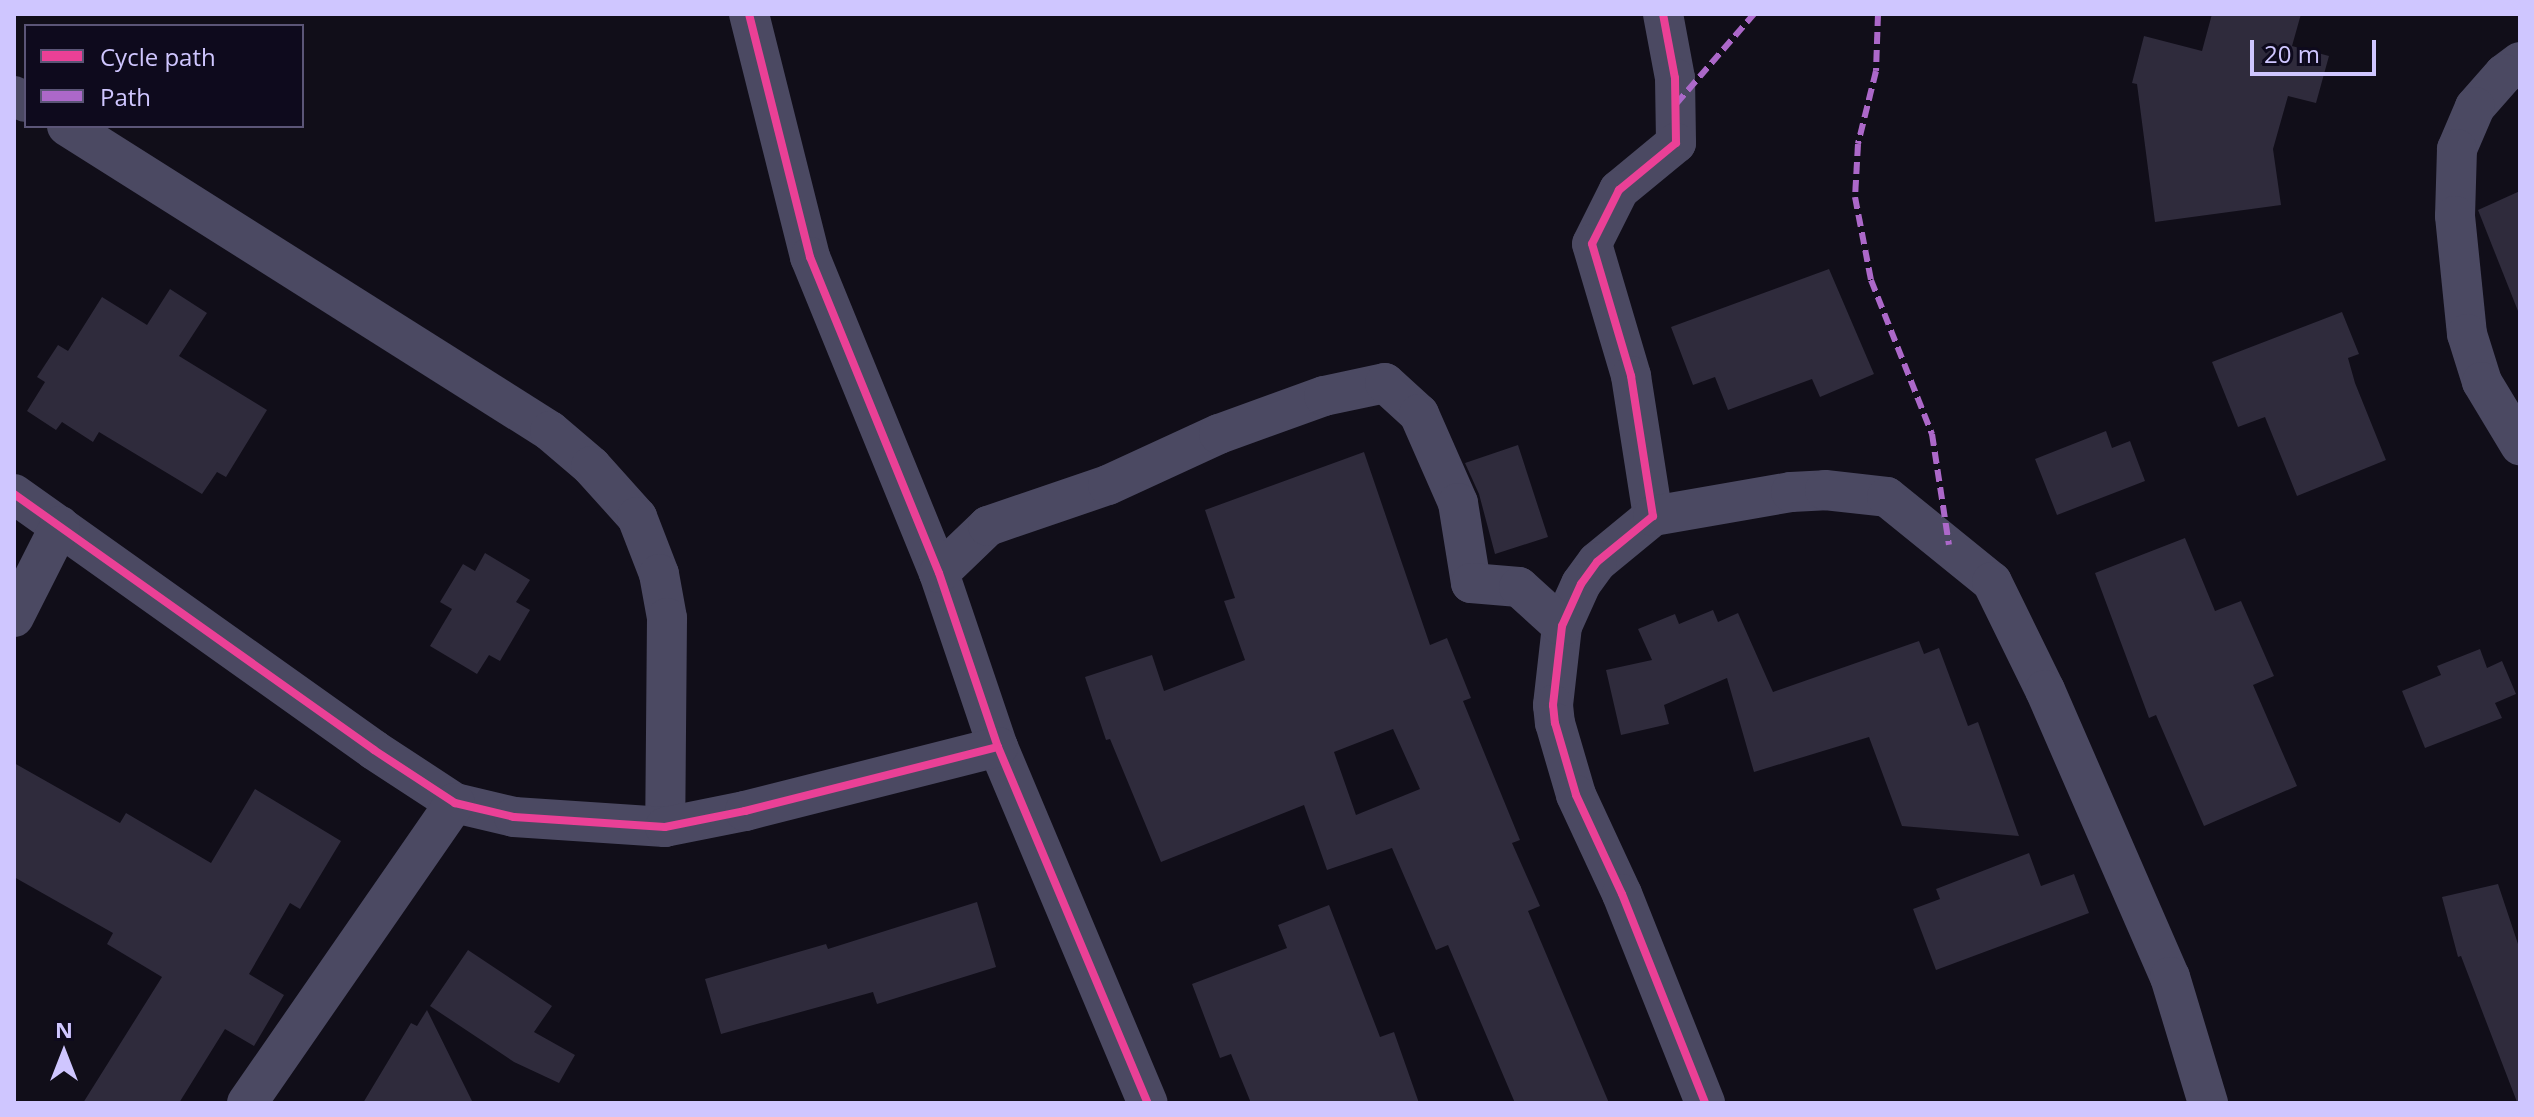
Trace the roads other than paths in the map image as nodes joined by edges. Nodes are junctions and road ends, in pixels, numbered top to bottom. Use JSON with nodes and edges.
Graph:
{"nodes":[{"id":1,"x":749,"y":14,"type":"edge"},
{"id":2,"x":1663,"y":14,"type":"edge"},
{"id":3,"x":2520,"y":62,"type":"edge"},
{"id":4,"x":70,"y":128,"type":"edge"},
{"id":5,"x":2520,"y":445,"type":"edge"},
{"id":6,"x":14,"y":494,"type":"edge"},
{"id":7,"x":1653,"y":516,"type":"junction"},
{"id":8,"x":60,"y":526,"type":"junction"},
{"id":9,"x":939,"y":573,"type":"junction"},
{"id":10,"x":14,"y":617,"type":"edge"},
{"id":11,"x":1562,"y":626,"type":"junction"},
{"id":12,"x":998,"y":747,"type":"junction"},
{"id":13,"x":455,"y":803,"type":"junction"},
{"id":14,"x":665,"y":827,"type":"junction"},
{"id":15,"x":247,"y":1103,"type":"edge"},
{"id":16,"x":1148,"y":1103,"type":"edge"},
{"id":17,"x":1705,"y":1103,"type":"edge"},
{"id":18,"x":2208,"y":1103,"type":"edge"}],
"edges":[{"from":1,"to":9,"type":"street"},
{"from":2,"to":7,"type":"street"},
{"from":3,"to":5,"type":"street"},
{"from":4,"to":14,"type":"street"},
{"from":6,"to":8,"type":"street"},
{"from":7,"to":11,"type":"street"},
{"from":7,"to":18,"type":"street"},
{"from":8,"to":10,"type":"street"},
{"from":8,"to":13,"type":"street"},
{"from":9,"to":11,"type":"street"},
{"from":9,"to":12,"type":"street"},
{"from":11,"to":17,"type":"street"},
{"from":12,"to":14,"type":"street"},
{"from":12,"to":16,"type":"street"},
{"from":13,"to":14,"type":"street"},
{"from":13,"to":15,"type":"street"}]}
